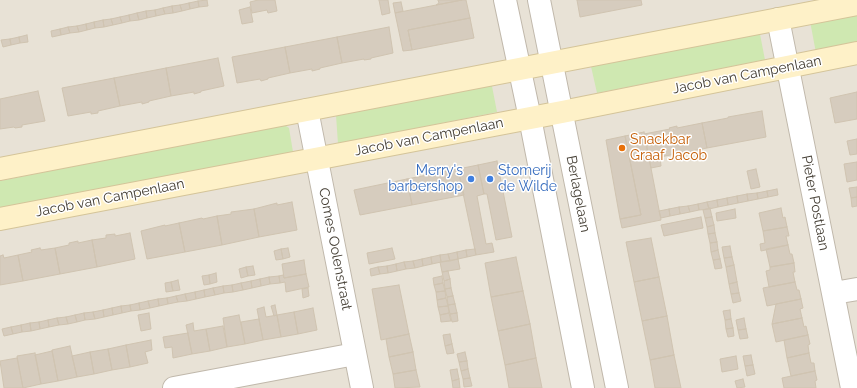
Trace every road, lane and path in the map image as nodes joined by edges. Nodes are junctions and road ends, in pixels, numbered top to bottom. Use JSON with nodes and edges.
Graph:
{"nodes":[{"id":1,"x":505,"y":0,"type":"edge"},
{"id":2,"x":539,"y":0,"type":"edge"},
{"id":3,"x":857,"y":4,"type":"edge"},
{"id":4,"x":778,"y":19,"type":"junction"},
{"id":5,"x":857,"y":53,"type":"edge"},
{"id":6,"x":550,"y":62,"type":"junction"},
{"id":7,"x":788,"y":67,"type":"junction"},
{"id":8,"x":519,"y":69,"type":"junction"},
{"id":9,"x":307,"y":110,"type":"junction"},
{"id":10,"x":562,"y":112,"type":"junction"},
{"id":11,"x":530,"y":118,"type":"junction"},
{"id":12,"x":317,"y":158,"type":"junction"},
{"id":13,"x":0,"y":169,"type":"edge"},
{"id":14,"x":0,"y":219,"type":"edge"},
{"id":15,"x":857,"y":289,"type":"edge"},
{"id":16,"x":834,"y":293,"type":"junction"},
{"id":17,"x":355,"y":354,"type":"junction"},
{"id":18,"x":174,"y":388,"type":"edge"},
{"id":19,"x":362,"y":388,"type":"edge"},
{"id":20,"x":583,"y":388,"type":"edge"},
{"id":21,"x":617,"y":388,"type":"edge"},
{"id":22,"x":852,"y":388,"type":"edge"}],
"edges":[{"from":1,"to":8,"type":"street"},
{"from":2,"to":6,"type":"street","name":"Berlagelaan"},
{"from":3,"to":4,"type":"street"},
{"from":4,"to":6,"type":"street"},
{"from":4,"to":7,"type":"street","name":"Pieter Postlaan"},
{"from":5,"to":7,"type":"street","name":"Jacob van Campenlaan"},
{"from":6,"to":8,"type":"street"},
{"from":6,"to":10,"type":"street","name":"Berlagelaan"},
{"from":7,"to":10,"type":"street","name":"Jacob van Campenlaan"},
{"from":7,"to":16,"type":"street","name":"Pieter Postlaan"},
{"from":8,"to":9,"type":"street"},
{"from":8,"to":11,"type":"street"},
{"from":9,"to":12,"type":"street","name":"Comes Oolenstraat"},
{"from":9,"to":13,"type":"street"},
{"from":10,"to":11,"type":"street","name":"Jacob van Campenlaan"},
{"from":10,"to":21,"type":"street","name":"Berlagelaan"},
{"from":11,"to":12,"type":"street","name":"Jacob van Campenlaan"},
{"from":11,"to":20,"type":"street"},
{"from":12,"to":14,"type":"street","name":"Jacob van Campenlaan"},
{"from":12,"to":17,"type":"street","name":"Comes Oolenstraat"},
{"from":15,"to":16,"type":"street"},
{"from":16,"to":22,"type":"street","name":"Pieter Postlaan"},
{"from":17,"to":18,"type":"street"},
{"from":17,"to":19,"type":"street","name":"Comes Oolenstraat"}]}
